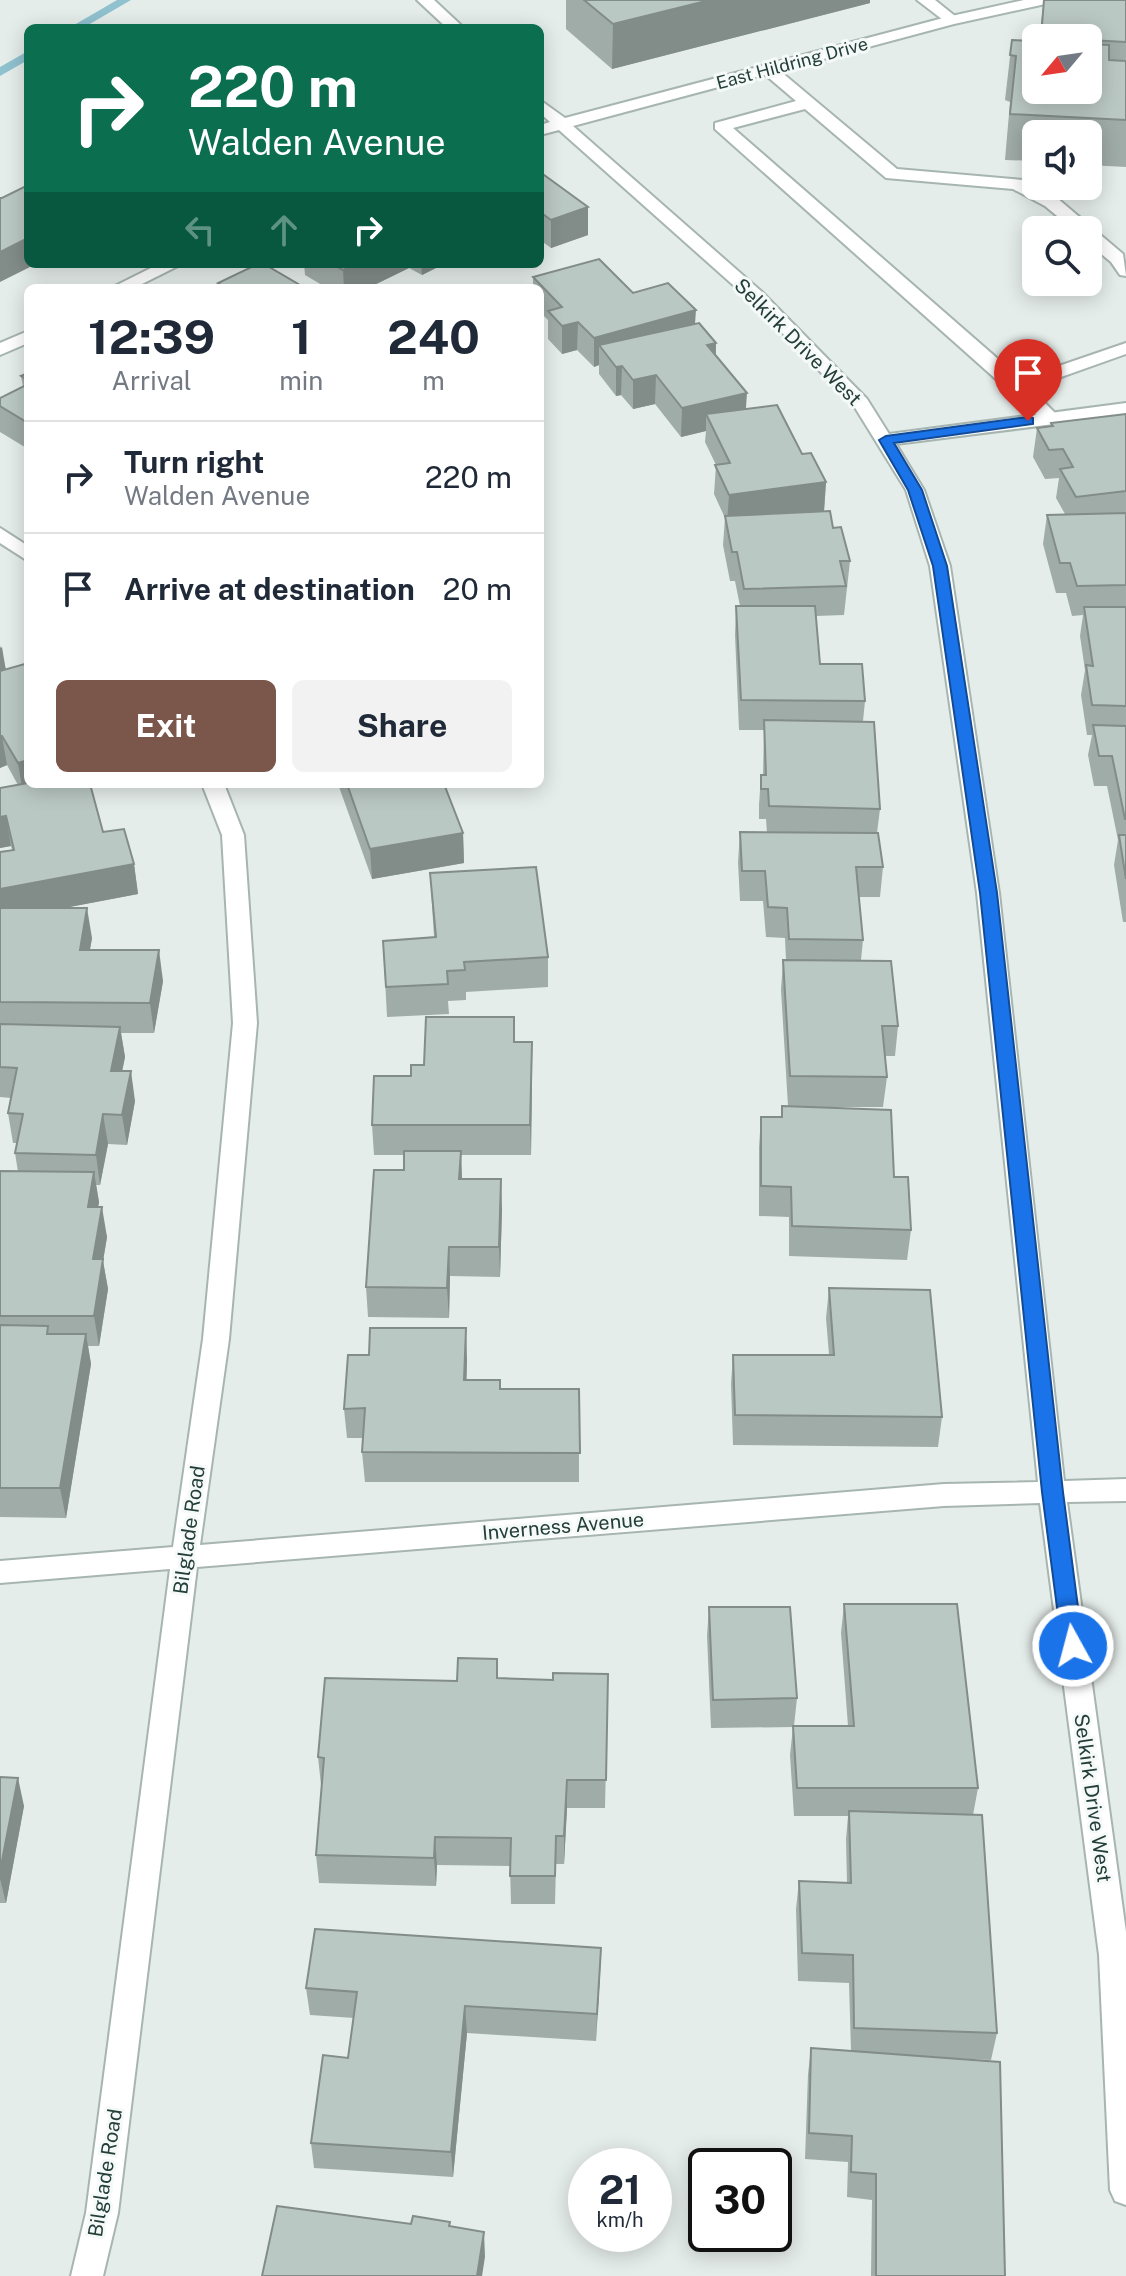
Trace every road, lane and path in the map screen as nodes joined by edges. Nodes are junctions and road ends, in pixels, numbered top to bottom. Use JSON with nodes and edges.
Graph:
{"nodes":[{"id":1,"x":425,"y":0,"type":"edge"},
{"id":2,"x":925,"y":0,"type":"edge"},
{"id":3,"x":1045,"y":0,"type":"edge"},
{"id":4,"x":952,"y":20,"type":"junction"},
{"id":5,"x":452,"y":24,"type":"edge"},
{"id":6,"x":768,"y":69,"type":"junction"},
{"id":7,"x":808,"y":103,"type":"junction"},
{"id":8,"x":550,"y":127,"type":"edge"},
{"id":9,"x":1067,"y":216,"type":"edge"},
{"id":10,"x":1102,"y":245,"type":"edge"},
{"id":11,"x":164,"y":268,"type":"edge"},
{"id":12,"x":1126,"y":271,"type":"edge"},
{"id":13,"x":129,"y":284,"type":"edge"},
{"id":14,"x":24,"y":338,"type":"edge"},
{"id":15,"x":1126,"y":348,"type":"edge"},
{"id":16,"x":0,"y":350,"type":"edge"},
{"id":17,"x":1018,"y":386,"type":"junction"},
{"id":18,"x":1126,"y":409,"type":"edge"},
{"id":19,"x":1051,"y":418,"type":"junction"},
{"id":20,"x":886,"y":440,"type":"junction"},
{"id":21,"x":0,"y":534,"type":"edge"},
{"id":22,"x":24,"y":552,"type":"edge"},
{"id":23,"x":215,"y":788,"type":"edge"},
{"id":24,"x":1126,"y":1490,"type":"edge"},
{"id":25,"x":1052,"y":1492,"type":"junction"},
{"id":26,"x":185,"y":1557,"type":"junction"},
{"id":27,"x":0,"y":1572,"type":"edge"},
{"id":28,"x":1126,"y":2190,"type":"edge"},
{"id":29,"x":87,"y":2276,"type":"edge"}],
"edges":[{"from":1,"to":5,"type":"street"},
{"from":2,"to":4,"type":"street"},
{"from":3,"to":4,"type":"street","name":"East Hildring Drive"},
{"from":4,"to":6,"type":"street","name":"East Hildring Drive"},
{"from":6,"to":7,"type":"street"},
{"from":6,"to":8,"type":"street","name":"East Hildring Drive"},
{"from":7,"to":9,"type":"street"},
{"from":7,"to":17,"type":"street"},
{"from":8,"to":20,"type":"street","name":"Selkirk Drive West"},
{"from":10,"to":12,"type":"street"},
{"from":11,"to":13,"type":"street"},
{"from":14,"to":16,"type":"street"},
{"from":15,"to":17,"type":"street"},
{"from":17,"to":19,"type":"street"},
{"from":18,"to":19,"type":"street"},
{"from":19,"to":20,"type":"street"},
{"from":20,"to":25,"type":"street","name":"Selkirk Drive West"},
{"from":21,"to":22,"type":"street"},
{"from":23,"to":26,"type":"street","name":"Bilglade Road"},
{"from":24,"to":25,"type":"street","name":"Inverness Avenue"},
{"from":25,"to":26,"type":"street","name":"Inverness Avenue"},
{"from":25,"to":28,"type":"street","name":"Selkirk Drive West"},
{"from":26,"to":27,"type":"street","name":"Inverness Avenue"},
{"from":26,"to":29,"type":"street","name":"Bilglade Road"}]}
